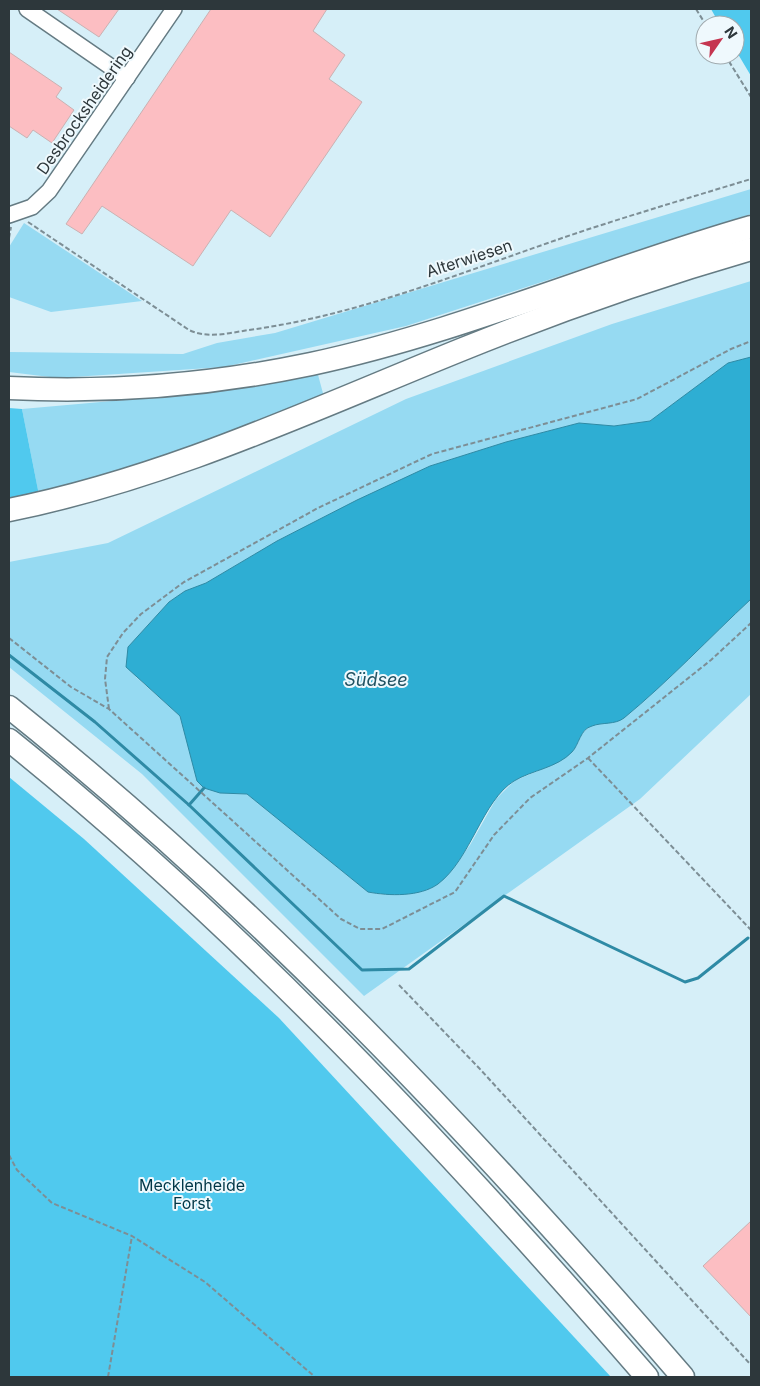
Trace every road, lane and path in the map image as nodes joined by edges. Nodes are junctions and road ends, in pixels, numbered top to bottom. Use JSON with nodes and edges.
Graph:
{"nodes":[{"id":1,"x":27,"y":9,"type":"edge"},
{"id":2,"x":174,"y":9,"type":"edge"},
{"id":3,"x":731,"y":65,"type":"edge"},
{"id":4,"x":127,"y":78,"type":"junction"},
{"id":5,"x":751,"y":97,"type":"edge"},
{"id":6,"x":751,"y":179,"type":"edge"},
{"id":7,"x":15,"y":213,"type":"edge"},
{"id":8,"x":751,"y":227,"type":"edge"},
{"id":9,"x":751,"y":249,"type":"edge"},
{"id":10,"x":751,"y":341,"type":"edge"},
{"id":11,"x":9,"y":388,"type":"edge"},
{"id":12,"x":9,"y":510,"type":"edge"},
{"id":13,"x":751,"y":623,"type":"edge"},
{"id":14,"x":9,"y":638,"type":"edge"},
{"id":15,"x":9,"y":706,"type":"edge"},
{"id":16,"x":109,"y":709,"type":"junction"},
{"id":17,"x":9,"y":740,"type":"edge"},
{"id":18,"x":588,"y":758,"type":"junction"},
{"id":19,"x":751,"y":930,"type":"edge"},
{"id":20,"x":399,"y":985,"type":"dead end"},
{"id":21,"x":9,"y":1155,"type":"edge"},
{"id":22,"x":132,"y":1236,"type":"junction"},
{"id":23,"x":751,"y":1366,"type":"edge"},
{"id":24,"x":108,"y":1377,"type":"edge"},
{"id":25,"x":315,"y":1377,"type":"edge"},
{"id":26,"x":647,"y":1377,"type":"edge"},
{"id":27,"x":683,"y":1377,"type":"edge"}],
"edges":[{"from":1,"to":4,"type":"street"},
{"from":2,"to":4,"type":"street","name":"Desbrocksheidering"},
{"from":3,"to":5,"type":"path"},
{"from":4,"to":7,"type":"street","name":"Desbrocksheidering"},
{"from":6,"to":7,"type":"path","name":"Alterwiesen"},
{"from":8,"to":11,"type":"highway"},
{"from":9,"to":12,"type":"highway"},
{"from":10,"to":16,"type":"path"},
{"from":13,"to":18,"type":"path"},
{"from":14,"to":16,"type":"path"},
{"from":15,"to":27,"type":"highway"},
{"from":16,"to":18,"type":"path"},
{"from":17,"to":26,"type":"highway"},
{"from":18,"to":19,"type":"path"},
{"from":20,"to":23,"type":"path"},
{"from":21,"to":22,"type":"path"},
{"from":22,"to":24,"type":"path"},
{"from":22,"to":25,"type":"path"}]}
